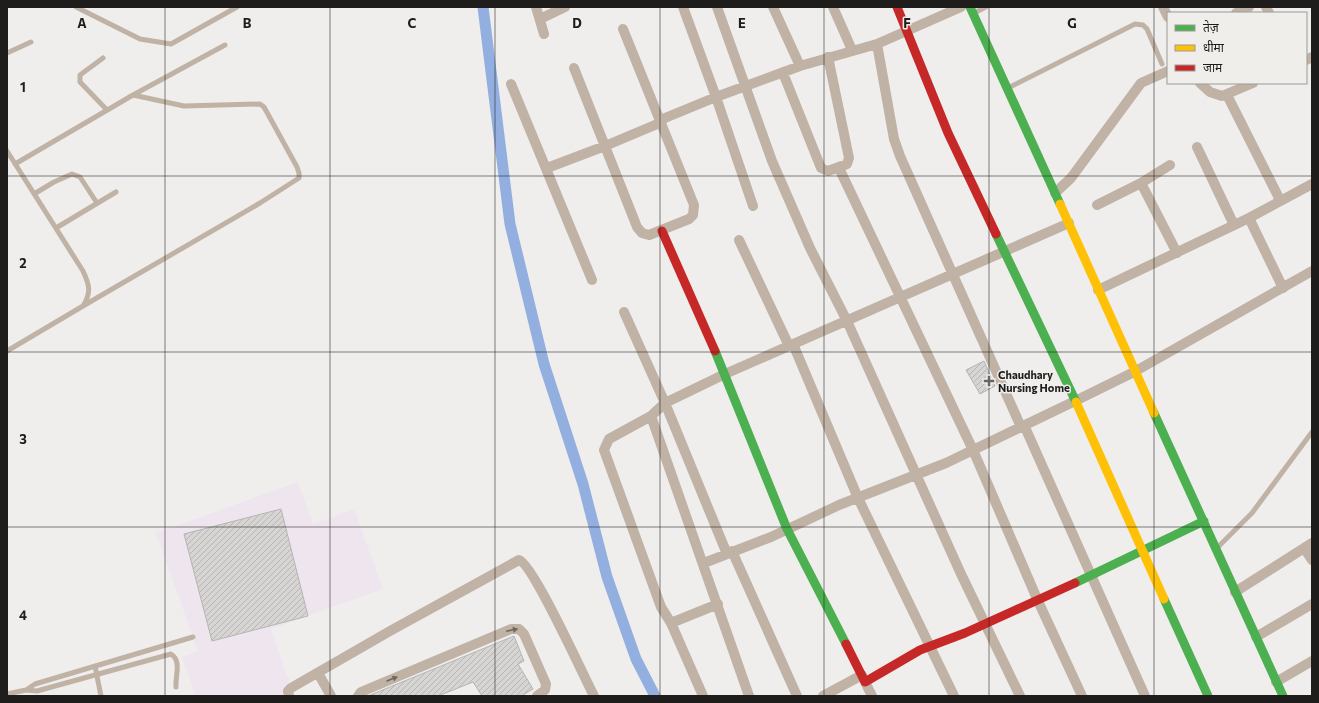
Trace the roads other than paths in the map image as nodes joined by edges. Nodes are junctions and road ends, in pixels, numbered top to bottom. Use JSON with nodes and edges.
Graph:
{"nodes":[{"id":1,"x":76,"y":7,"type":"edge"},
{"id":2,"x":237,"y":7,"type":"edge"},
{"id":3,"x":536,"y":7,"type":"edge"},
{"id":4,"x":564,"y":7,"type":"edge"},
{"id":5,"x":683,"y":7,"type":"edge"},
{"id":6,"x":717,"y":7,"type":"edge"},
{"id":7,"x":773,"y":7,"type":"edge"},
{"id":8,"x":833,"y":7,"type":"edge"},
{"id":9,"x":897,"y":7,"type":"edge"},
{"id":10,"x":961,"y":7,"type":"edge"},
{"id":11,"x":986,"y":7,"type":"edge"},
{"id":12,"x":971,"y":10,"type":"edge"},
{"id":13,"x":540,"y":19,"type":"junction"},
{"id":14,"x":624,"y":29,"type":"dead end"},
{"id":15,"x":908,"y":32,"type":"junction"},
{"id":16,"x":544,"y":34,"type":"dead end"},
{"id":17,"x":31,"y":42,"type":"dead end"},
{"id":18,"x":877,"y":44,"type":"junction"},
{"id":19,"x":225,"y":45,"type":"dead end"},
{"id":20,"x":852,"y":50,"type":"junction"},
{"id":21,"x":7,"y":53,"type":"edge"},
{"id":22,"x":828,"y":57,"type":"junction"},
{"id":23,"x":103,"y":58,"type":"dead end"},
{"id":24,"x":800,"y":66,"type":"junction"},
{"id":25,"x":574,"y":68,"type":"dead end"},
{"id":26,"x":1165,"y":68,"type":"edge"},
{"id":27,"x":782,"y":73,"type":"junction"},
{"id":28,"x":511,"y":84,"type":"dead end"},
{"id":29,"x":1201,"y":84,"type":"edge"},
{"id":30,"x":1247,"y":84,"type":"edge"},
{"id":31,"x":745,"y":88,"type":"junction"},
{"id":32,"x":1007,"y":88,"type":"junction"},
{"id":33,"x":133,"y":95,"type":"junction"},
{"id":34,"x":1227,"y":95,"type":"junction"},
{"id":35,"x":716,"y":97,"type":"junction"},
{"id":36,"x":107,"y":110,"type":"junction"},
{"id":37,"x":660,"y":120,"type":"junction"},
{"id":38,"x":605,"y":146,"type":"junction"},
{"id":39,"x":1197,"y":147,"type":"dead end"},
{"id":40,"x":7,"y":151,"type":"edge"},
{"id":41,"x":15,"y":164,"type":"junction"},
{"id":42,"x":1170,"y":165,"type":"dead end"},
{"id":43,"x":547,"y":168,"type":"junction"},
{"id":44,"x":838,"y":168,"type":"junction"},
{"id":45,"x":1141,"y":183,"type":"junction"},
{"id":46,"x":1312,"y":184,"type":"edge"},
{"id":47,"x":116,"y":192,"type":"dead end"},
{"id":48,"x":1056,"y":193,"type":"junction"},
{"id":49,"x":34,"y":194,"type":"junction"},
{"id":50,"x":1280,"y":200,"type":"junction"},
{"id":51,"x":97,"y":203,"type":"junction"},
{"id":52,"x":1097,"y":205,"type":"dead end"},
{"id":53,"x":753,"y":206,"type":"dead end"},
{"id":54,"x":1249,"y":218,"type":"junction"},
{"id":55,"x":1069,"y":223,"type":"junction"},
{"id":56,"x":1234,"y":225,"type":"junction"},
{"id":57,"x":56,"y":228,"type":"junction"},
{"id":58,"x":662,"y":231,"type":"junction"},
{"id":59,"x":740,"y":240,"type":"dead end"},
{"id":60,"x":1003,"y":252,"type":"junction"},
{"id":61,"x":1177,"y":253,"type":"junction"},
{"id":62,"x":1312,"y":271,"type":"edge"},
{"id":63,"x":952,"y":275,"type":"junction"},
{"id":64,"x":592,"y":280,"type":"dead end"},
{"id":65,"x":1283,"y":288,"type":"junction"},
{"id":66,"x":1098,"y":290,"type":"junction"},
{"id":67,"x":899,"y":298,"type":"junction"},
{"id":68,"x":84,"y":306,"type":"junction"},
{"id":69,"x":624,"y":312,"type":"dead end"},
{"id":70,"x":847,"y":321,"type":"junction"},
{"id":71,"x":791,"y":345,"type":"junction"},
{"id":72,"x":7,"y":351,"type":"edge"},
{"id":73,"x":1134,"y":372,"type":"junction"},
{"id":74,"x":725,"y":374,"type":"junction"},
{"id":75,"x":1074,"y":401,"type":"junction"},
{"id":76,"x":665,"y":403,"type":"junction"},
{"id":77,"x":651,"y":416,"type":"junction"},
{"id":78,"x":1022,"y":426,"type":"junction"},
{"id":79,"x":1312,"y":432,"type":"edge"},
{"id":80,"x":973,"y":450,"type":"junction"},
{"id":81,"x":916,"y":475,"type":"junction"},
{"id":82,"x":858,"y":498,"type":"junction"},
{"id":83,"x":1204,"y":521,"type":"junction"},
{"id":84,"x":787,"y":529,"type":"junction"},
{"id":85,"x":1308,"y":546,"type":"edge"},
{"id":86,"x":1216,"y":548,"type":"junction"},
{"id":87,"x":1142,"y":552,"type":"junction"},
{"id":88,"x":730,"y":553,"type":"junction"},
{"id":89,"x":1312,"y":560,"type":"edge"},
{"id":90,"x":704,"y":563,"type":"junction"},
{"id":91,"x":1092,"y":575,"type":"junction"},
{"id":92,"x":1235,"y":592,"type":"junction"},
{"id":93,"x":1038,"y":601,"type":"junction"},
{"id":94,"x":718,"y":604,"type":"junction"},
{"id":95,"x":1312,"y":604,"type":"edge"},
{"id":96,"x":671,"y":623,"type":"junction"},
{"id":97,"x":986,"y":624,"type":"junction"},
{"id":98,"x":193,"y":637,"type":"dead end"},
{"id":99,"x":1256,"y":637,"type":"junction"},
{"id":100,"x":931,"y":647,"type":"junction"},
{"id":101,"x":1312,"y":661,"type":"edge"},
{"id":102,"x":95,"y":666,"type":"junction"},
{"id":103,"x":318,"y":673,"type":"junction"},
{"id":104,"x":96,"y":676,"type":"junction"},
{"id":105,"x":863,"y":679,"type":"junction"},
{"id":106,"x":1276,"y":682,"type":"junction"},
{"id":107,"x":176,"y":687,"type":"dead end"},
{"id":108,"x":26,"y":690,"type":"junction"},
{"id":109,"x":7,"y":694,"type":"edge"},
{"id":110,"x":590,"y":695,"type":"edge"},
{"id":111,"x":101,"y":696,"type":"edge"},
{"id":112,"x":289,"y":696,"type":"edge"},
{"id":113,"x":331,"y":696,"type":"edge"},
{"id":114,"x":358,"y":696,"type":"edge"},
{"id":115,"x":536,"y":696,"type":"edge"},
{"id":116,"x":703,"y":696,"type":"edge"},
{"id":117,"x":749,"y":696,"type":"edge"},
{"id":118,"x":797,"y":696,"type":"edge"},
{"id":119,"x":823,"y":696,"type":"edge"},
{"id":120,"x":872,"y":696,"type":"edge"},
{"id":121,"x":954,"y":696,"type":"edge"},
{"id":122,"x":1020,"y":696,"type":"edge"},
{"id":123,"x":1082,"y":696,"type":"edge"},
{"id":124,"x":1144,"y":696,"type":"edge"},
{"id":125,"x":1208,"y":696,"type":"edge"},
{"id":126,"x":1283,"y":696,"type":"edge"}],
"edges":[{"from":1,"to":2,"type":"lane"},
{"from":3,"to":13,"type":"street"},
{"from":4,"to":13,"type":"street"},
{"from":5,"to":35,"type":"street"},
{"from":6,"to":31,"type":"street"},
{"from":7,"to":24,"type":"street"},
{"from":8,"to":20,"type":"street"},
{"from":9,"to":15,"type":"street"},
{"from":10,"to":15,"type":"street"},
{"from":11,"to":12,"type":"lane"},
{"from":12,"to":32,"type":"street"},
{"from":13,"to":16,"type":"street"},
{"from":14,"to":37,"type":"street"},
{"from":15,"to":18,"type":"street"},
{"from":15,"to":60,"type":"street"},
{"from":17,"to":21,"type":"lane"},
{"from":18,"to":20,"type":"street"},
{"from":18,"to":63,"type":"street"},
{"from":19,"to":33,"type":"lane"},
{"from":20,"to":22,"type":"street"},
{"from":22,"to":24,"type":"street"},
{"from":22,"to":44,"type":"street"},
{"from":23,"to":36,"type":"lane"},
{"from":24,"to":27,"type":"street"},
{"from":25,"to":38,"type":"street"},
{"from":26,"to":32,"type":"lane"},
{"from":26,"to":48,"type":"street"},
{"from":27,"to":31,"type":"street"},
{"from":27,"to":44,"type":"street"},
{"from":28,"to":43,"type":"street"},
{"from":29,"to":34,"type":"street"},
{"from":30,"to":34,"type":"street"},
{"from":31,"to":35,"type":"street"},
{"from":31,"to":70,"type":"street"},
{"from":32,"to":48,"type":"street"},
{"from":33,"to":36,"type":"lane"},
{"from":33,"to":68,"type":"lane"},
{"from":34,"to":50,"type":"street"},
{"from":35,"to":37,"type":"street"},
{"from":35,"to":53,"type":"street"},
{"from":36,"to":41,"type":"lane"},
{"from":37,"to":38,"type":"street"},
{"from":37,"to":58,"type":"street"},
{"from":38,"to":43,"type":"street"},
{"from":38,"to":58,"type":"street"},
{"from":39,"to":56,"type":"street"},
{"from":40,"to":41,"type":"lane"},
{"from":41,"to":49,"type":"lane"},
{"from":42,"to":45,"type":"street"},
{"from":43,"to":64,"type":"street"},
{"from":44,"to":67,"type":"street"},
{"from":45,"to":52,"type":"street"},
{"from":45,"to":61,"type":"street"},
{"from":46,"to":50,"type":"street"},
{"from":47,"to":51,"type":"lane"},
{"from":48,"to":55,"type":"street"},
{"from":49,"to":51,"type":"lane"},
{"from":49,"to":57,"type":"lane"},
{"from":50,"to":54,"type":"street"},
{"from":51,"to":57,"type":"lane"},
{"from":54,"to":56,"type":"street"},
{"from":54,"to":65,"type":"street"},
{"from":55,"to":60,"type":"street"},
{"from":55,"to":66,"type":"street"},
{"from":56,"to":61,"type":"street"},
{"from":57,"to":68,"type":"lane"},
{"from":58,"to":74,"type":"street"},
{"from":59,"to":71,"type":"street"},
{"from":60,"to":63,"type":"street"},
{"from":60,"to":75,"type":"street"},
{"from":61,"to":66,"type":"street"},
{"from":62,"to":65,"type":"street"},
{"from":63,"to":67,"type":"street"},
{"from":63,"to":78,"type":"street"},
{"from":65,"to":73,"type":"street"},
{"from":66,"to":73,"type":"street"},
{"from":67,"to":70,"type":"street"},
{"from":67,"to":80,"type":"street"},
{"from":68,"to":72,"type":"lane"},
{"from":69,"to":76,"type":"street"},
{"from":70,"to":71,"type":"street"},
{"from":70,"to":81,"type":"street"},
{"from":71,"to":74,"type":"street"},
{"from":71,"to":82,"type":"street"},
{"from":73,"to":75,"type":"street"},
{"from":73,"to":83,"type":"street"},
{"from":74,"to":76,"type":"street"},
{"from":74,"to":84,"type":"street"},
{"from":75,"to":78,"type":"street"},
{"from":75,"to":87,"type":"street"},
{"from":76,"to":77,"type":"street"},
{"from":76,"to":88,"type":"street"},
{"from":77,"to":90,"type":"street"},
{"from":77,"to":96,"type":"street"},
{"from":78,"to":80,"type":"street"},
{"from":78,"to":91,"type":"street"},
{"from":79,"to":86,"type":"lane"},
{"from":80,"to":81,"type":"street"},
{"from":80,"to":93,"type":"street"},
{"from":81,"to":82,"type":"street"},
{"from":81,"to":97,"type":"street"},
{"from":82,"to":84,"type":"street"},
{"from":82,"to":100,"type":"street"},
{"from":83,"to":86,"type":"street"},
{"from":83,"to":87,"type":"street"},
{"from":84,"to":88,"type":"street"},
{"from":84,"to":105,"type":"street"},
{"from":85,"to":89,"type":"street"},
{"from":85,"to":92,"type":"street"},
{"from":86,"to":92,"type":"street"},
{"from":87,"to":91,"type":"street"},
{"from":87,"to":125,"type":"street"},
{"from":88,"to":90,"type":"street"},
{"from":88,"to":118,"type":"street"},
{"from":90,"to":94,"type":"street"},
{"from":91,"to":93,"type":"street"},
{"from":91,"to":124,"type":"street"},
{"from":92,"to":99,"type":"street"},
{"from":93,"to":97,"type":"street"},
{"from":93,"to":123,"type":"street"},
{"from":94,"to":96,"type":"street"},
{"from":94,"to":117,"type":"street"},
{"from":95,"to":99,"type":"street"},
{"from":96,"to":116,"type":"street"},
{"from":97,"to":100,"type":"street"},
{"from":97,"to":122,"type":"street"},
{"from":98,"to":102,"type":"lane"},
{"from":99,"to":106,"type":"street"},
{"from":100,"to":105,"type":"street"},
{"from":100,"to":121,"type":"street"},
{"from":101,"to":106,"type":"street"},
{"from":102,"to":104,"type":"lane"},
{"from":102,"to":108,"type":"lane"},
{"from":103,"to":110,"type":"street"},
{"from":103,"to":112,"type":"street"},
{"from":103,"to":113,"type":"street"},
{"from":104,"to":107,"type":"lane"},
{"from":104,"to":108,"type":"lane"},
{"from":104,"to":111,"type":"lane"},
{"from":105,"to":119,"type":"street"},
{"from":105,"to":120,"type":"street"},
{"from":106,"to":126,"type":"street"},
{"from":108,"to":109,"type":"lane"},
{"from":114,"to":115,"type":"street","one_way":true}]}
